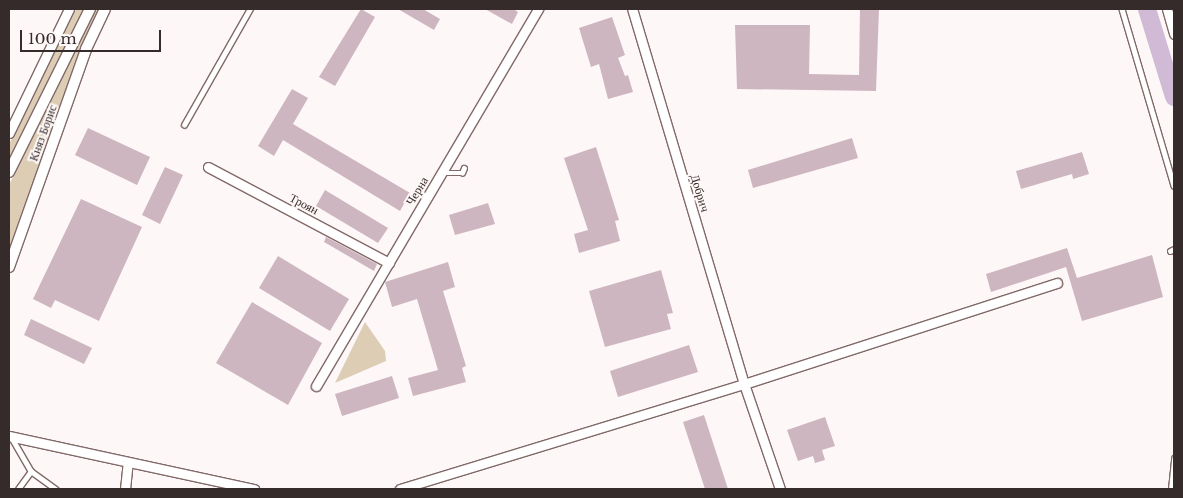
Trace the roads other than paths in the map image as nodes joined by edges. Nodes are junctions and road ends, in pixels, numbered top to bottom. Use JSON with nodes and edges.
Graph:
{"nodes":[{"id":1,"x":68,"y":9,"type":"edge"},
{"id":2,"x":90,"y":9,"type":"edge"},
{"id":3,"x":105,"y":9,"type":"edge"},
{"id":4,"x":250,"y":9,"type":"edge"},
{"id":5,"x":538,"y":9,"type":"edge"},
{"id":6,"x":632,"y":9,"type":"edge"},
{"id":7,"x":1122,"y":9,"type":"edge"},
{"id":8,"x":1168,"y":9,"type":"edge"},
{"id":9,"x":1174,"y":34,"type":"edge"},
{"id":10,"x":184,"y":125,"type":"dead end"},
{"id":11,"x":9,"y":133,"type":"edge"},
{"id":12,"x":208,"y":167,"type":"dead end"},
{"id":13,"x":464,"y":168,"type":"dead end"},
{"id":14,"x":9,"y":172,"type":"edge"},
{"id":15,"x":442,"y":173,"type":"junction"},
{"id":16,"x":1174,"y":186,"type":"edge"},
{"id":17,"x":389,"y":263,"type":"junction"},
{"id":18,"x":9,"y":267,"type":"edge"},
{"id":19,"x":1057,"y":283,"type":"dead end"},
{"id":20,"x":744,"y":384,"type":"junction"},
{"id":21,"x":316,"y":386,"type":"dead end"},
{"id":22,"x":10,"y":436,"type":"edge"},
{"id":23,"x":1174,"y":458,"type":"edge"},
{"id":24,"x":128,"y":462,"type":"junction"},
{"id":25,"x":31,"y":471,"type":"junction"},
{"id":26,"x":18,"y":489,"type":"edge"},
{"id":27,"x":56,"y":489,"type":"edge"},
{"id":28,"x":125,"y":489,"type":"edge"},
{"id":29,"x":254,"y":489,"type":"edge"},
{"id":30,"x":400,"y":489,"type":"edge"},
{"id":31,"x":780,"y":489,"type":"edge"},
{"id":32,"x":1171,"y":489,"type":"edge"}],
"edges":[{"from":1,"to":11,"type":"street"},
{"from":2,"to":14,"type":"street","name":"Княз Борис"},
{"from":3,"to":18,"type":"street","name":"Княз Борис"},
{"from":4,"to":10,"type":"lane"},
{"from":5,"to":15,"type":"street","name":"Черна"},
{"from":6,"to":20,"type":"street","name":"Добрич"},
{"from":7,"to":16,"type":"lane"},
{"from":8,"to":9,"type":"street"},
{"from":12,"to":17,"type":"street","name":"Троян"},
{"from":13,"to":15,"type":"lane"},
{"from":15,"to":17,"type":"street","name":"Черна"},
{"from":17,"to":21,"type":"street","name":"Черна"},
{"from":19,"to":20,"type":"street"},
{"from":20,"to":30,"type":"street"},
{"from":20,"to":31,"type":"street","name":"Добрич"},
{"from":22,"to":24,"type":"street"},
{"from":22,"to":25,"type":"lane"},
{"from":23,"to":32,"type":"lane"},
{"from":24,"to":28,"type":"street"},
{"from":24,"to":29,"type":"street"},
{"from":25,"to":26,"type":"lane"},
{"from":25,"to":27,"type":"lane"}]}
